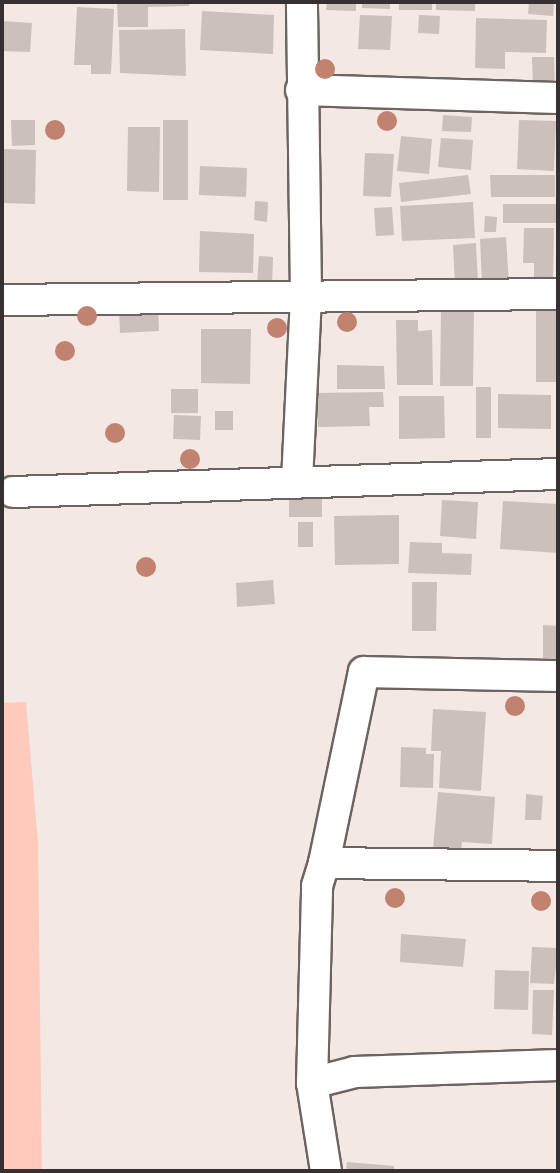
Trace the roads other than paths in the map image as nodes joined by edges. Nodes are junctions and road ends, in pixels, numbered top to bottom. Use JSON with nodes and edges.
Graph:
{"nodes":[{"id":1,"x":302,"y":2,"type":"edge"},
{"id":2,"x":301,"y":90,"type":"junction"},
{"id":3,"x":558,"y":98,"type":"edge"},
{"id":4,"x":306,"y":294,"type":"junction"},
{"id":5,"x":558,"y":294,"type":"edge"},
{"id":6,"x":2,"y":300,"type":"edge"},
{"id":7,"x":558,"y":474,"type":"edge"},
{"id":8,"x":297,"y":481,"type":"junction"},
{"id":9,"x":13,"y":492,"type":"dead end"},
{"id":10,"x":558,"y":676,"type":"edge"},
{"id":11,"x":324,"y":863,"type":"junction"},
{"id":12,"x":558,"y":866,"type":"edge"},
{"id":13,"x":558,"y":1065,"type":"edge"},
{"id":14,"x":312,"y":1083,"type":"junction"},
{"id":15,"x":326,"y":1171,"type":"edge"}],
"edges":[{"from":1,"to":2,"type":"street"},
{"from":2,"to":3,"type":"street"},
{"from":2,"to":4,"type":"street"},
{"from":4,"to":5,"type":"street"},
{"from":4,"to":6,"type":"street"},
{"from":4,"to":8,"type":"street"},
{"from":7,"to":8,"type":"street"},
{"from":8,"to":9,"type":"street"},
{"from":10,"to":11,"type":"street"},
{"from":11,"to":12,"type":"street"},
{"from":11,"to":14,"type":"street"},
{"from":13,"to":14,"type":"street"},
{"from":14,"to":15,"type":"street"}]}
